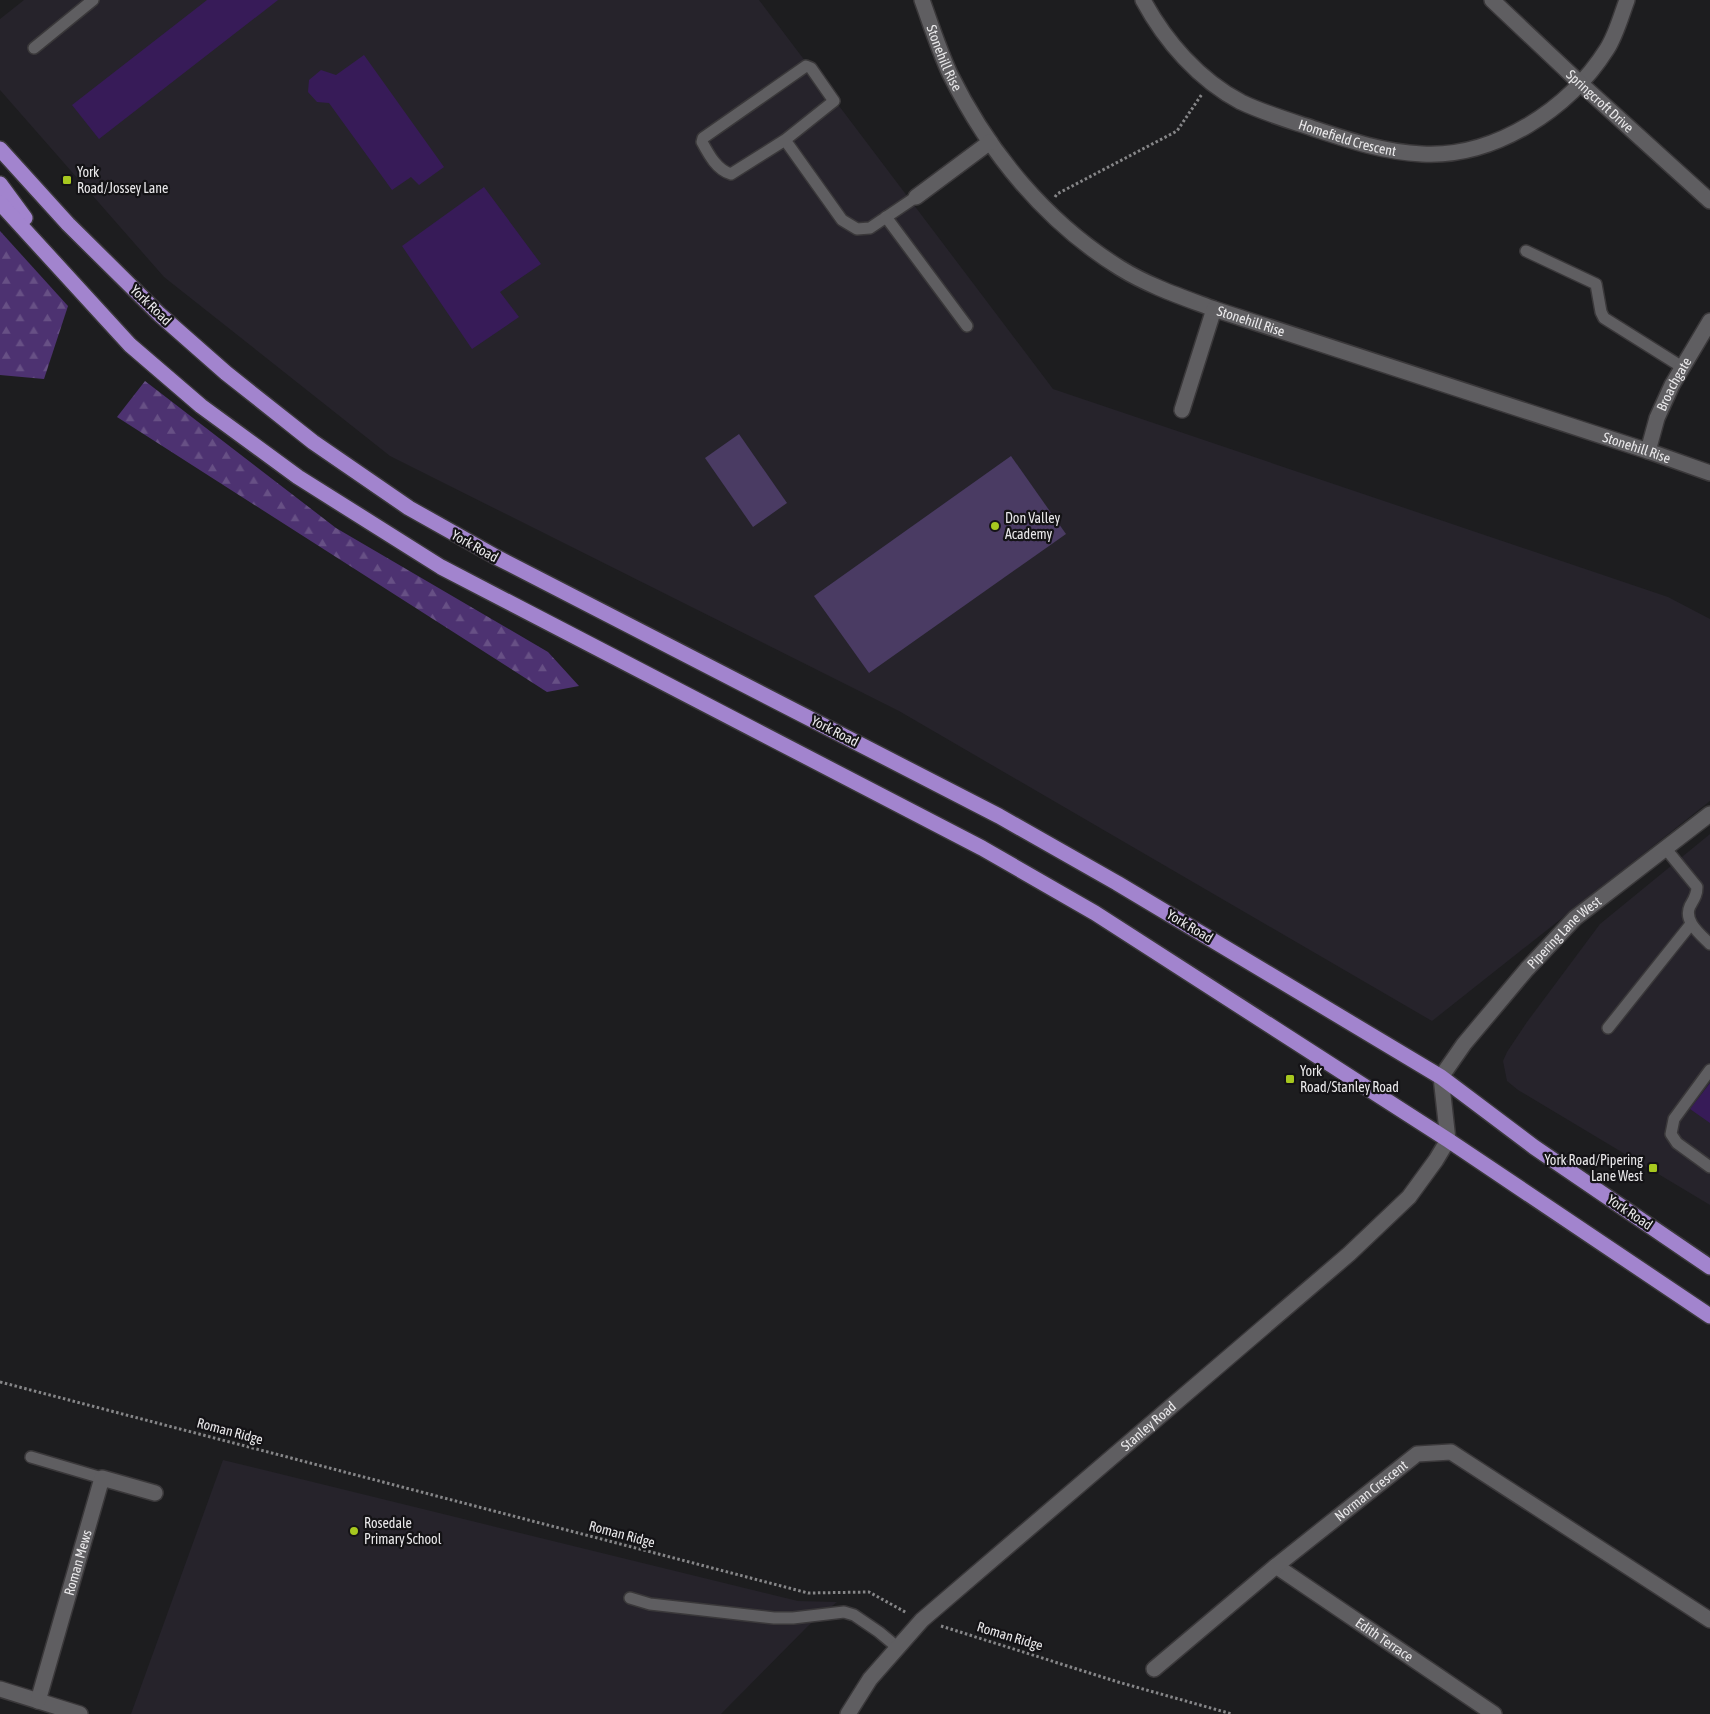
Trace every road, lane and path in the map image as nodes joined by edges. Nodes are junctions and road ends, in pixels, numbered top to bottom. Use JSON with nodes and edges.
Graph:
{"nodes":[{"id":1,"x":93,"y":0,"type":"edge"},
{"id":2,"x":922,"y":0,"type":"edge"},
{"id":3,"x":1143,"y":0,"type":"edge"},
{"id":4,"x":1492,"y":0,"type":"edge"},
{"id":5,"x":1627,"y":0,"type":"edge"},
{"id":6,"x":34,"y":48,"type":"dead end"},
{"id":7,"x":1211,"y":81,"type":"junction"},
{"id":8,"x":1581,"y":84,"type":"junction"},
{"id":9,"x":786,"y":140,"type":"junction"},
{"id":10,"x":990,"y":142,"type":"junction"},
{"id":11,"x":0,"y":149,"type":"edge"},
{"id":12,"x":0,"y":184,"type":"edge"},
{"id":13,"x":916,"y":197,"type":"joint"},
{"id":14,"x":1710,"y":201,"type":"edge"},
{"id":15,"x":0,"y":203,"type":"edge"},
{"id":16,"x":1045,"y":209,"type":"junction"},
{"id":17,"x":886,"y":218,"type":"junction"},
{"id":18,"x":1526,"y":251,"type":"dead end"},
{"id":19,"x":71,"y":279,"type":"junction"},
{"id":20,"x":1214,"y":309,"type":"junction"},
{"id":21,"x":1710,"y":321,"type":"edge"},
{"id":22,"x":967,"y":326,"type":"dead end"},
{"id":23,"x":1682,"y":367,"type":"junction"},
{"id":24,"x":1182,"y":410,"type":"dead end"},
{"id":25,"x":1648,"y":451,"type":"junction"},
{"id":26,"x":1710,"y":473,"type":"edge"},
{"id":27,"x":1710,"y":814,"type":"edge"},
{"id":28,"x":1666,"y":849,"type":"junction"},
{"id":29,"x":1691,"y":924,"type":"junction"},
{"id":30,"x":1710,"y":944,"type":"edge"},
{"id":31,"x":1608,"y":1028,"type":"dead end"},
{"id":32,"x":1710,"y":1070,"type":"edge"},
{"id":33,"x":1441,"y":1077,"type":"junction"},
{"id":34,"x":1448,"y":1140,"type":"junction"},
{"id":35,"x":1710,"y":1167,"type":"edge"},
{"id":36,"x":1710,"y":1267,"type":"edge"},
{"id":37,"x":1710,"y":1316,"type":"edge"},
{"id":38,"x":0,"y":1382,"type":"edge"},
{"id":39,"x":31,"y":1457,"type":"dead end"},
{"id":40,"x":102,"y":1478,"type":"junction"},
{"id":41,"x":155,"y":1493,"type":"dead end"},
{"id":42,"x":1276,"y":1566,"type":"junction"},
{"id":43,"x":630,"y":1598,"type":"dead end"},
{"id":44,"x":922,"y":1620,"type":"junction"},
{"id":45,"x":1710,"y":1620,"type":"edge"},
{"id":46,"x":897,"y":1647,"type":"junction"},
{"id":47,"x":1154,"y":1669,"type":"dead end"},
{"id":48,"x":0,"y":1688,"type":"edge"},
{"id":49,"x":38,"y":1701,"type":"junction"},
{"id":50,"x":80,"y":1714,"type":"edge"},
{"id":51,"x":848,"y":1714,"type":"edge"},
{"id":52,"x":1232,"y":1714,"type":"edge"},
{"id":53,"x":1494,"y":1714,"type":"edge"}],
"edges":[{"from":1,"to":6,"type":"lane"},
{"from":2,"to":10,"type":"street","name":"Stonehill Rise"},
{"from":3,"to":7,"type":"street","name":"Homefield Crescent"},
{"from":4,"to":8,"type":"street","name":"Springcroft Drive"},
{"from":5,"to":8,"type":"street","name":"Homefield Crescent"},
{"from":7,"to":8,"type":"street","name":"Homefield Crescent"},
{"from":7,"to":16,"type":"path"},
{"from":8,"to":14,"type":"street","name":"Springcroft Drive"},
{"from":9,"to":9,"type":"lane"},
{"from":9,"to":17,"type":"lane"},
{"from":10,"to":13,"type":"street"},
{"from":10,"to":16,"type":"street","name":"Stonehill Rise"},
{"from":11,"to":33,"type":"highway","name":"York Road"},
{"from":12,"to":19,"type":"highway"},
{"from":13,"to":17,"type":"lane"},
{"from":15,"to":19,"type":"highway"},
{"from":16,"to":20,"type":"street","name":"Stonehill Rise"},
{"from":17,"to":22,"type":"lane"},
{"from":18,"to":23,"type":"lane"},
{"from":19,"to":34,"type":"highway"},
{"from":20,"to":24,"type":"street"},
{"from":20,"to":25,"type":"street","name":"Stonehill Rise"},
{"from":21,"to":23,"type":"street","name":"Broachgate"},
{"from":23,"to":25,"type":"street","name":"Broachgate"},
{"from":25,"to":26,"type":"street","name":"Stonehill Rise"},
{"from":27,"to":28,"type":"street","name":"Pipering Lane West"},
{"from":28,"to":29,"type":"lane"},
{"from":28,"to":33,"type":"street","name":"Pipering Lane West"},
{"from":29,"to":30,"type":"lane"},
{"from":29,"to":31,"type":"lane"},
{"from":32,"to":35,"type":"lane"},
{"from":33,"to":34,"type":"street"},
{"from":33,"to":36,"type":"highway","name":"York Road"},
{"from":34,"to":37,"type":"highway"},
{"from":34,"to":44,"type":"street","name":"Stanley Road"},
{"from":38,"to":44,"type":"path","name":"Roman Ridge"},
{"from":39,"to":40,"type":"lane"},
{"from":40,"to":41,"type":"street"},
{"from":40,"to":49,"type":"street","name":"Roman Mews"},
{"from":42,"to":45,"type":"street","name":"Norman Crescent"},
{"from":42,"to":47,"type":"street","name":"Norman Crescent"},
{"from":42,"to":53,"type":"street","name":"Edith Terrace"},
{"from":43,"to":46,"type":"lane"},
{"from":44,"to":46,"type":"street","name":"Stanley Road"},
{"from":44,"to":52,"type":"path","name":"Roman Ridge"},
{"from":46,"to":51,"type":"street","name":"Stanley Road"},
{"from":48,"to":49,"type":"street"},
{"from":49,"to":50,"type":"street"}]}
